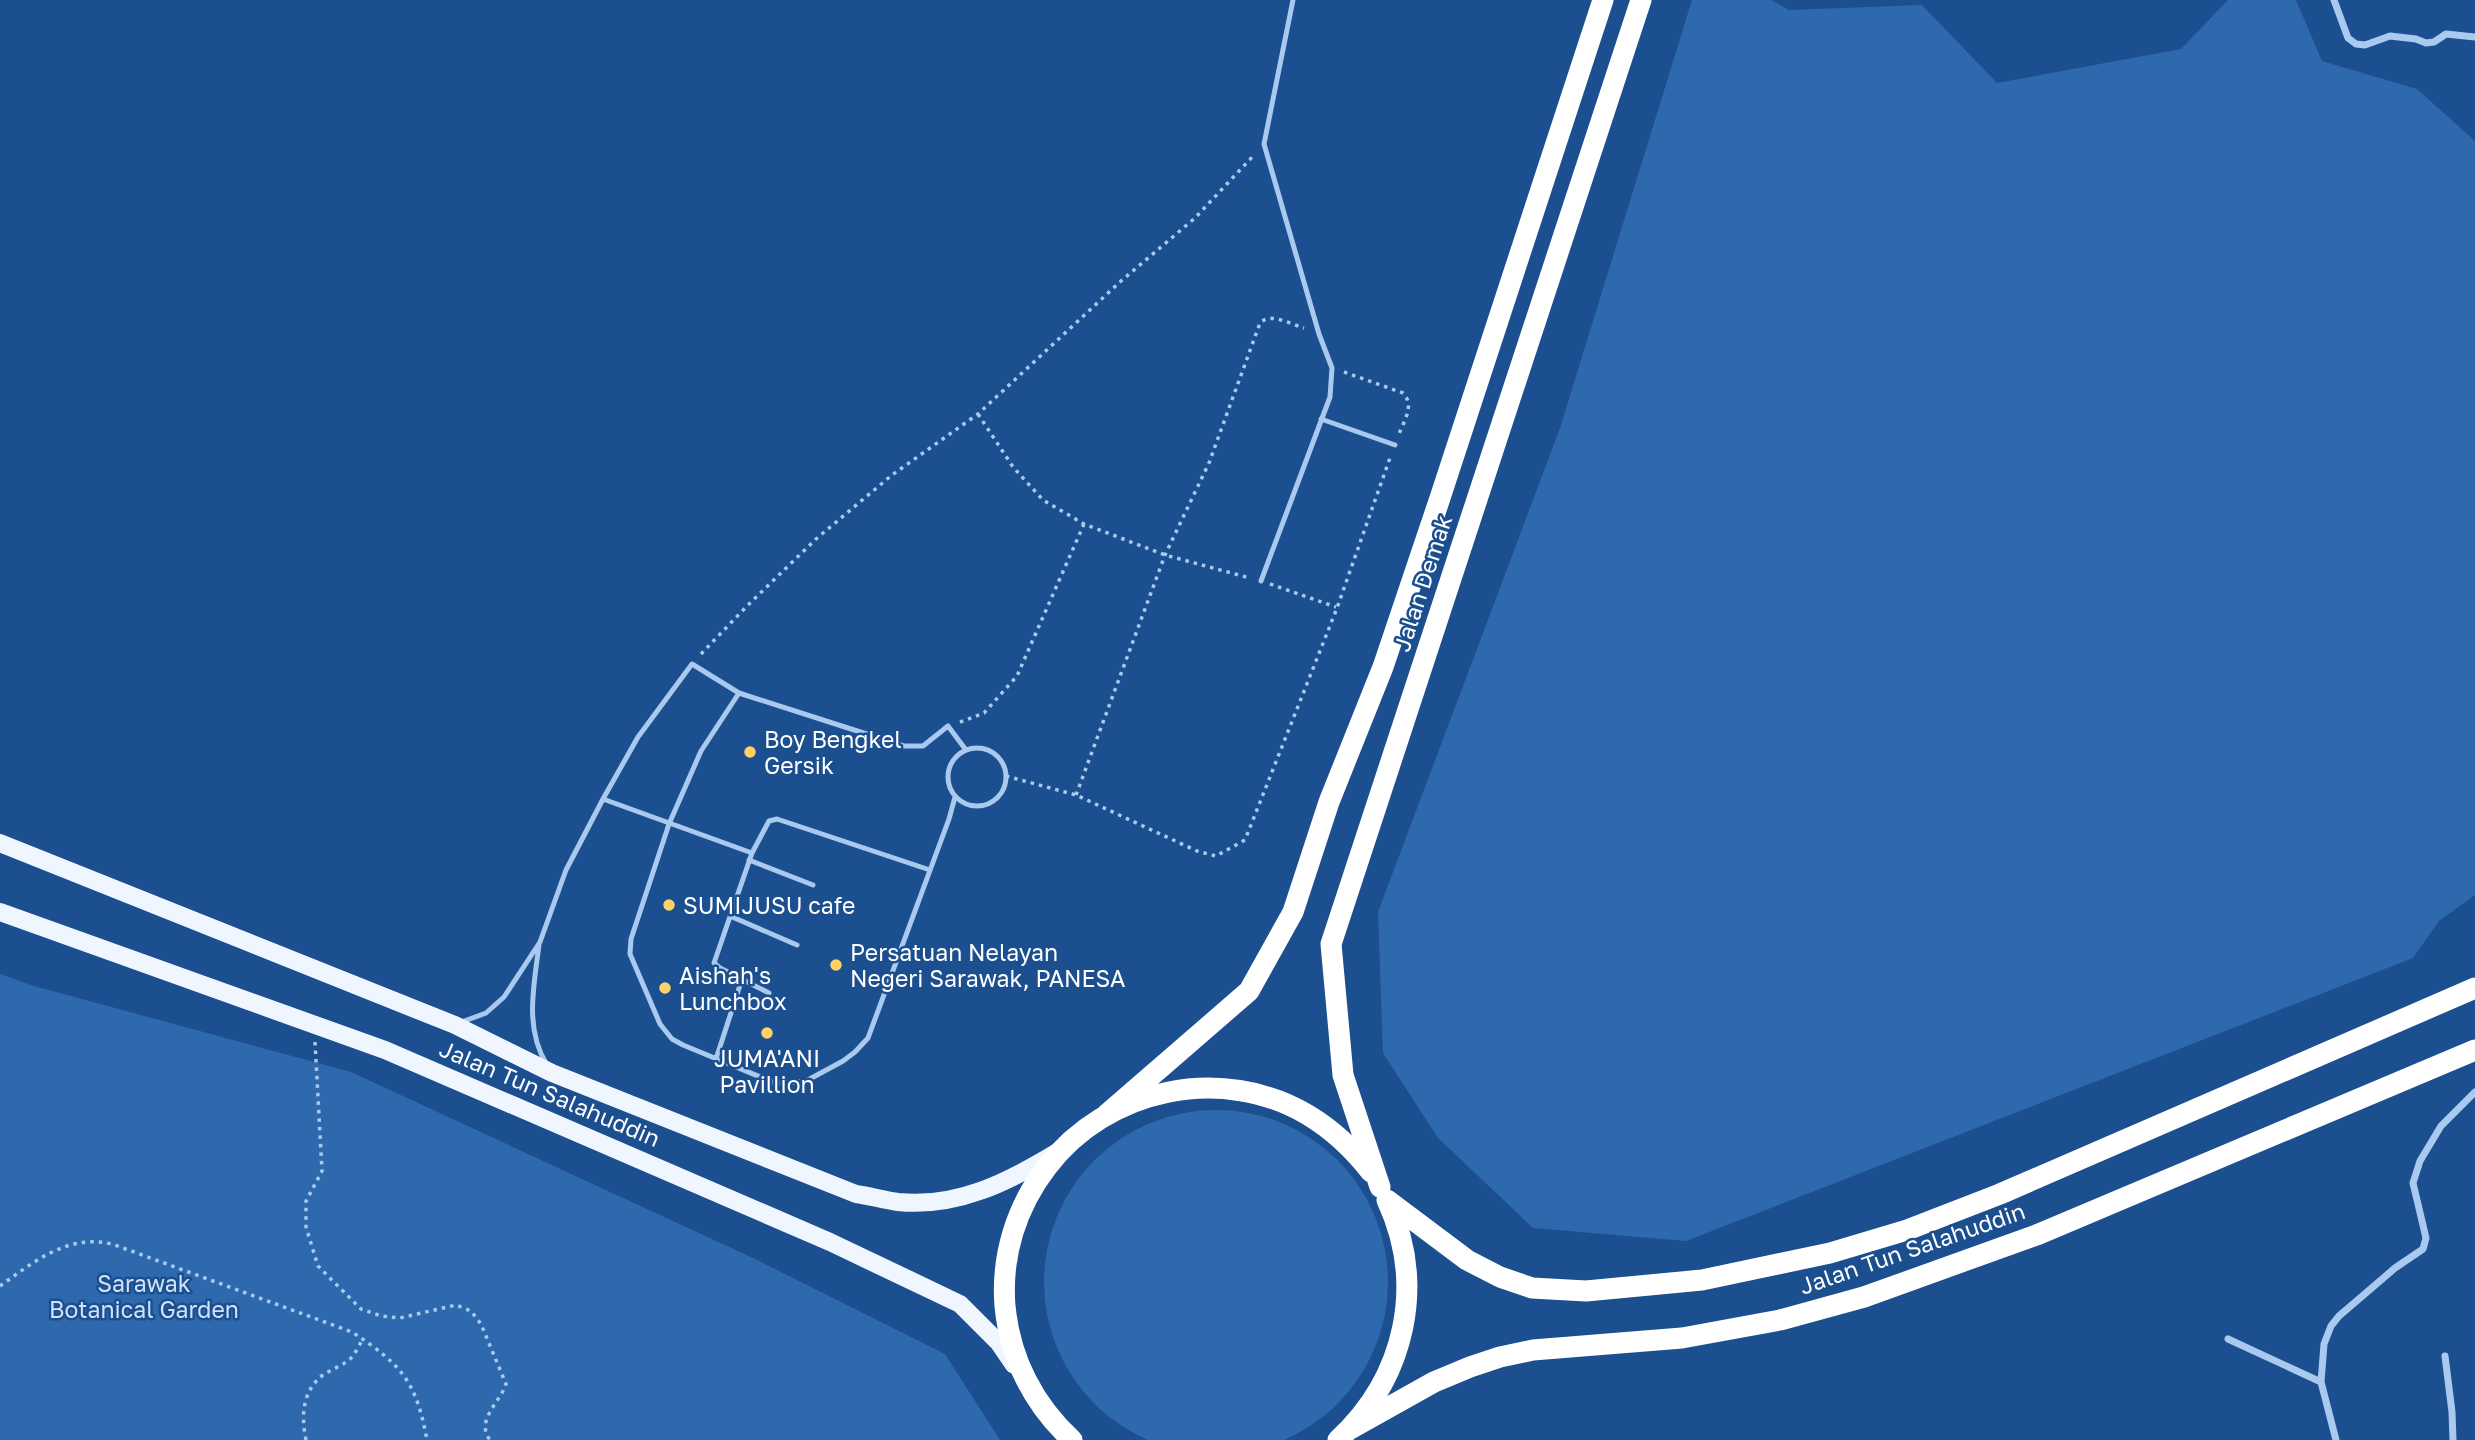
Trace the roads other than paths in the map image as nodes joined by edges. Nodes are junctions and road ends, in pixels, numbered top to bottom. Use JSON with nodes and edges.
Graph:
{"nodes":[{"id":1,"x":1293,"y":0,"type":"edge"},
{"id":2,"x":1603,"y":0,"type":"edge"},
{"id":3,"x":1641,"y":0,"type":"edge"},
{"id":4,"x":2334,"y":0,"type":"edge"},
{"id":5,"x":2475,"y":37,"type":"edge"},
{"id":6,"x":1321,"y":419,"type":"junction"},
{"id":7,"x":1395,"y":445,"type":"road end"},
{"id":8,"x":1261,"y":581,"type":"road end"},
{"id":9,"x":739,"y":692,"type":"junction"},
{"id":10,"x":966,"y":750,"type":"junction"},
{"id":11,"x":955,"y":797,"type":"junction"},
{"id":12,"x":603,"y":799,"type":"junction"},
{"id":13,"x":669,"y":824,"type":"junction"},
{"id":14,"x":0,"y":843,"type":"edge"},
{"id":15,"x":752,"y":853,"type":"junction"},
{"id":16,"x":749,"y":860,"type":"junction"},
{"id":17,"x":930,"y":870,"type":"junction"},
{"id":18,"x":813,"y":885,"type":"dead end"},
{"id":19,"x":0,"y":912,"type":"edge"},
{"id":20,"x":730,"y":916,"type":"junction"},
{"id":21,"x":540,"y":942,"type":"junction"},
{"id":22,"x":797,"y":945,"type":"dead end"},
{"id":23,"x":742,"y":979,"type":"junction"},
{"id":24,"x":2475,"y":988,"type":"edge"},
{"id":25,"x":769,"y":993,"type":"dead end"},
{"id":26,"x":455,"y":1025,"type":"junction"},
{"id":27,"x":2475,"y":1050,"type":"edge"},
{"id":28,"x":716,"y":1059,"type":"junction"},
{"id":29,"x":552,"y":1073,"type":"junction"},
{"id":30,"x":2475,"y":1092,"type":"edge"},
{"id":31,"x":1106,"y":1115,"type":"junction"},
{"id":32,"x":1062,"y":1149,"type":"junction"},
{"id":33,"x":1384,"y":1193,"type":"junction"},
{"id":34,"x":2228,"y":1339,"type":"dead end"},
{"id":35,"x":2445,"y":1356,"type":"dead end"},
{"id":36,"x":2322,"y":1382,"type":"junction"},
{"id":37,"x":1034,"y":1394,"type":"junction"},
{"id":38,"x":1344,"y":1435,"type":"edge"},
{"id":39,"x":1072,"y":1440,"type":"edge"},
{"id":40,"x":2336,"y":1440,"type":"edge"},
{"id":41,"x":2453,"y":1440,"type":"edge"}],
"edges":[{"from":1,"to":6,"type":"lane"},
{"from":2,"to":31,"type":"highway","name":"Jalan Demak"},
{"from":3,"to":33,"type":"highway","name":"Jalan Demak"},
{"from":4,"to":5,"type":"street"},
{"from":6,"to":7,"type":"lane"},
{"from":6,"to":8,"type":"lane"},
{"from":9,"to":10,"type":"lane"},
{"from":9,"to":12,"type":"lane"},
{"from":9,"to":13,"type":"lane"},
{"from":10,"to":11,"type":"lane"},
{"from":10,"to":11,"type":"lane"},
{"from":11,"to":17,"type":"lane"},
{"from":12,"to":13,"type":"lane"},
{"from":12,"to":21,"type":"lane"},
{"from":13,"to":15,"type":"lane"},
{"from":13,"to":28,"type":"lane"},
{"from":14,"to":26,"type":"main road","name":"Jalan Tun Salahuddin"},
{"from":15,"to":16,"type":"lane"},
{"from":15,"to":17,"type":"lane"},
{"from":16,"to":18,"type":"lane"},
{"from":16,"to":20,"type":"lane"},
{"from":17,"to":28,"type":"lane"},
{"from":19,"to":37,"type":"main road","name":"Jalan Tun Salahuddin"},
{"from":20,"to":22,"type":"lane"},
{"from":20,"to":23,"type":"lane"},
{"from":21,"to":26,"type":"lane"},
{"from":21,"to":29,"type":"lane"},
{"from":23,"to":25,"type":"lane"},
{"from":23,"to":28,"type":"lane"},
{"from":24,"to":33,"type":"highway","name":"Jalan Tun Salahuddin"},
{"from":26,"to":29,"type":"main road","name":"Jalan Tun Salahuddin"},
{"from":27,"to":38,"type":"highway","name":"Jalan Tun Salahuddin"},
{"from":29,"to":32,"type":"main road","name":"Jalan Tun Salahuddin"},
{"from":30,"to":36,"type":"street"},
{"from":31,"to":32,"type":"highway"},
{"from":31,"to":33,"type":"highway"},
{"from":32,"to":37,"type":"highway"},
{"from":33,"to":38,"type":"highway"},
{"from":34,"to":36,"type":"street"},
{"from":35,"to":41,"type":"street"},
{"from":36,"to":40,"type":"street"},
{"from":37,"to":39,"type":"highway"}]}
